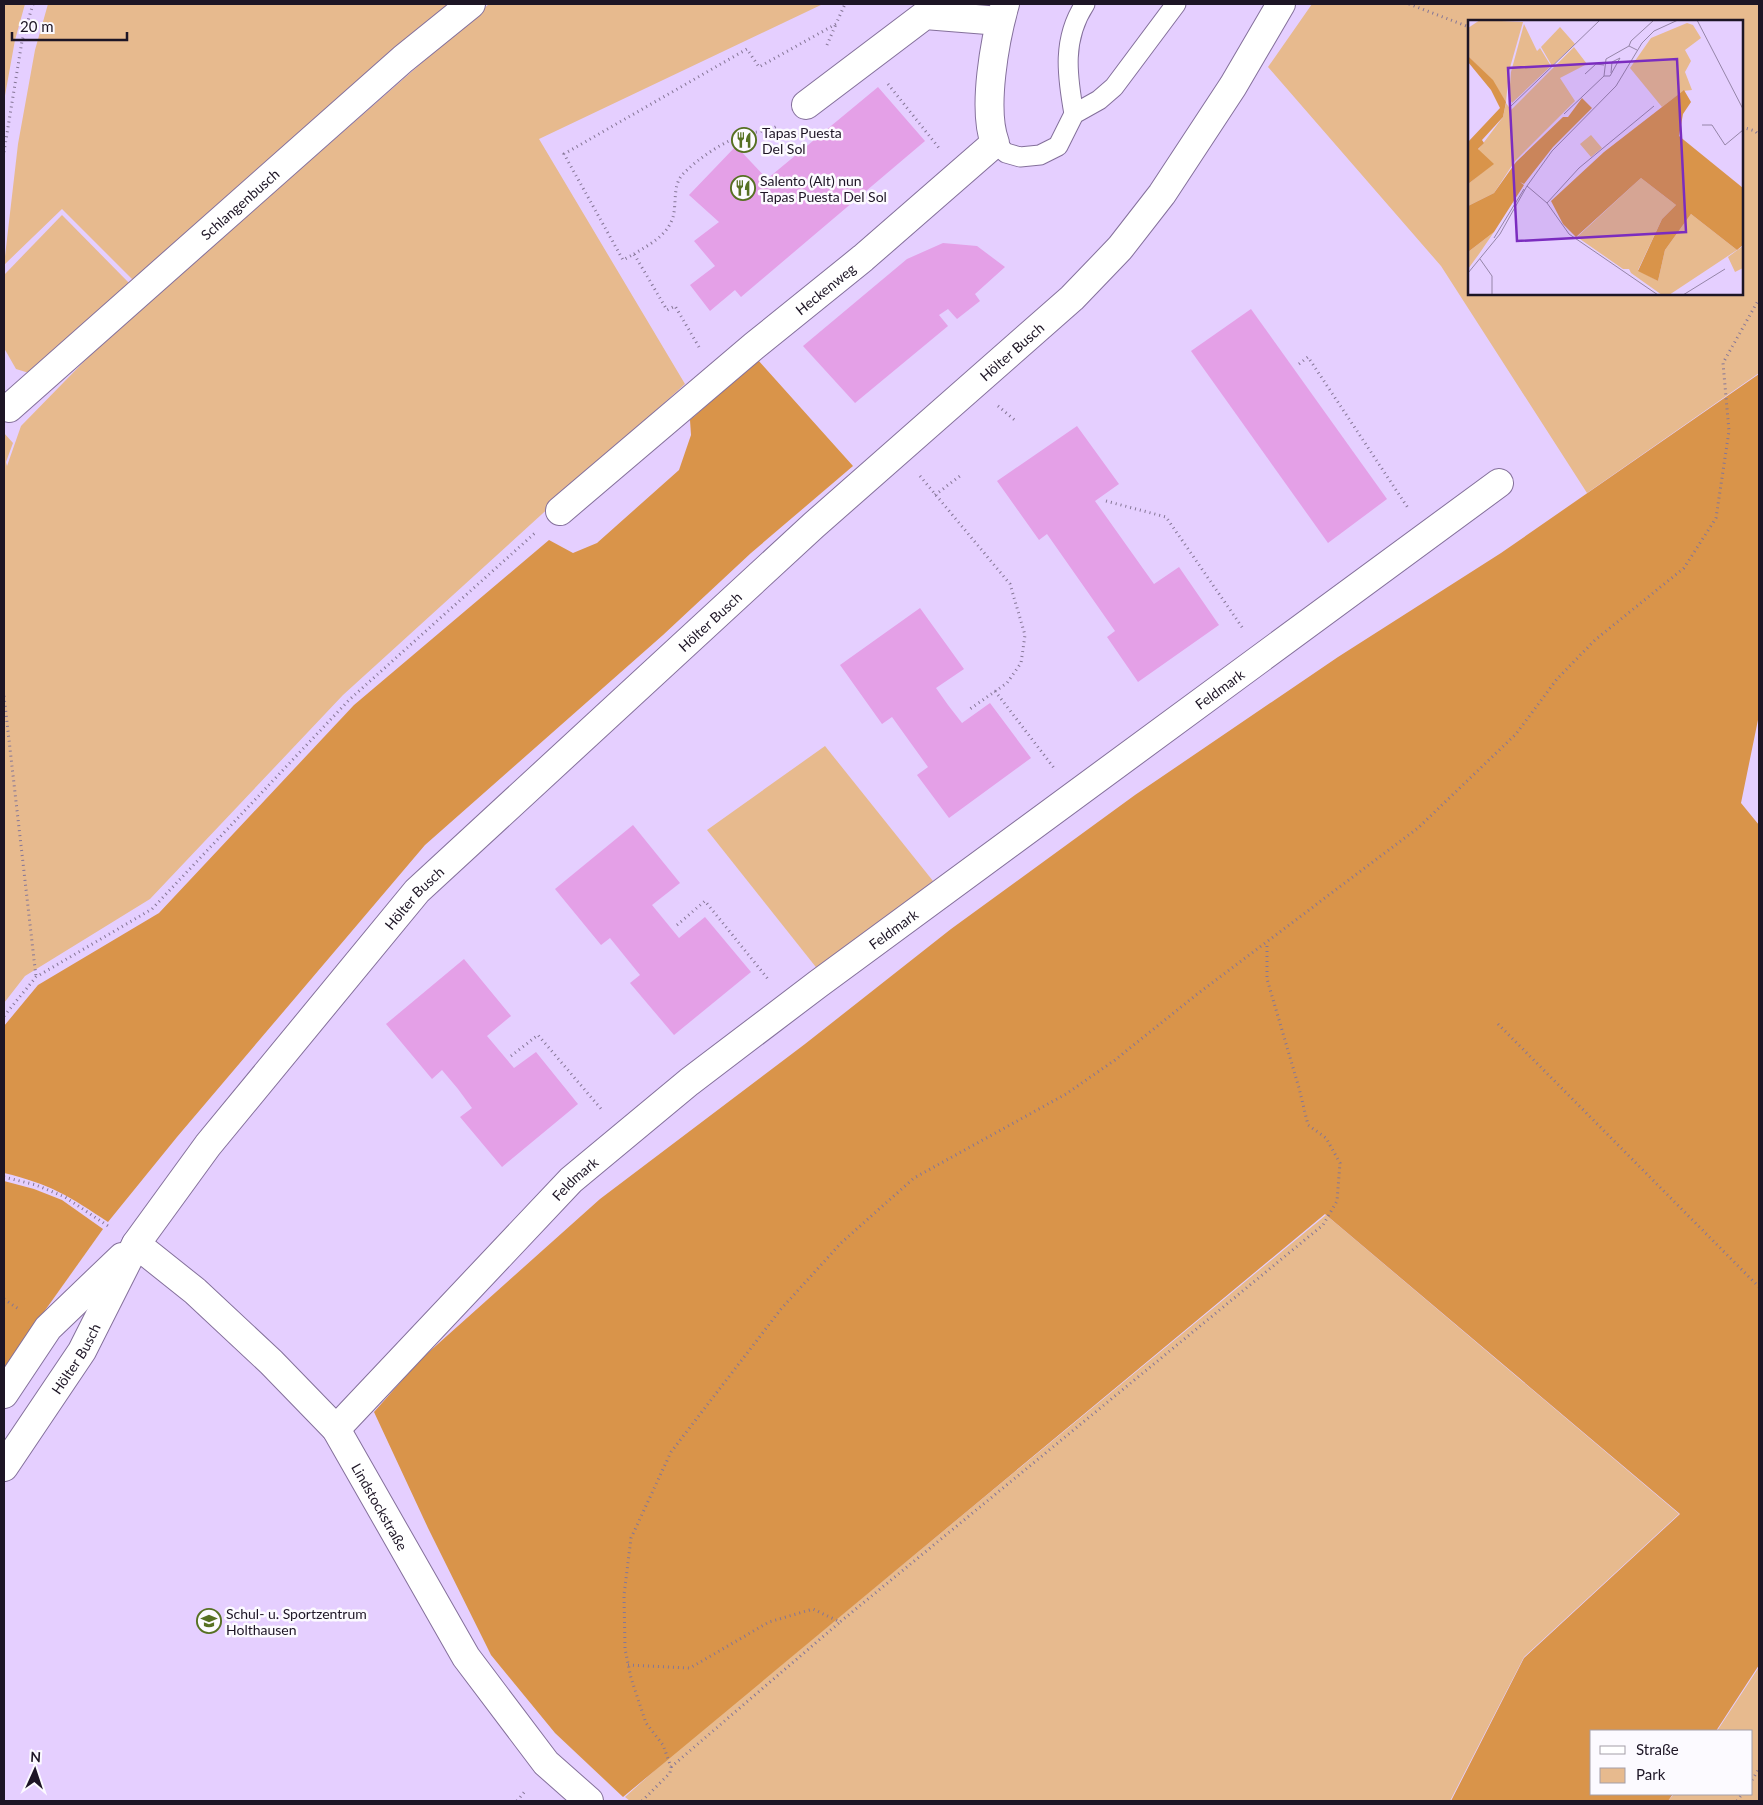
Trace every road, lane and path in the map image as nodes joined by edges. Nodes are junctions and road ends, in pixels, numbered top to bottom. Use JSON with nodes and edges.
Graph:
{"nodes":[{"id":1,"x":33,"y":4,"type":"edge"},
{"id":2,"x":471,"y":4,"type":"edge"},
{"id":3,"x":845,"y":4,"type":"edge"},
{"id":4,"x":1085,"y":4,"type":"edge"},
{"id":5,"x":1176,"y":4,"type":"edge"},
{"id":6,"x":1281,"y":4,"type":"edge"},
{"id":7,"x":1409,"y":4,"type":"edge"},
{"id":8,"x":1003,"y":12,"type":"edge"},
{"id":9,"x":1468,"y":27,"type":"edge"},
{"id":10,"x":902,"y":102,"type":"dead end"},
{"id":11,"x":806,"y":105,"type":"joint"},
{"id":12,"x":1074,"y":114,"type":"junction"},
{"id":13,"x":1743,"y":127,"type":"edge"},
{"id":14,"x":1759,"y":135,"type":"edge"},
{"id":15,"x":931,"y":138,"type":"dead end"},
{"id":16,"x":995,"y":143,"type":"junction"},
{"id":17,"x":4,"y":152,"type":"edge"},
{"id":18,"x":634,"y":254,"type":"junction"},
{"id":19,"x":1759,"y":299,"type":"edge"},
{"id":20,"x":1299,"y":364,"type":"dead end"},
{"id":21,"x":718,"y":378,"type":"junction"},
{"id":22,"x":9,"y":408,"type":"dead end"},
{"id":23,"x":960,"y":476,"type":"dead end"},
{"id":24,"x":1499,"y":483,"type":"dead end"},
{"id":25,"x":1106,"y":501,"type":"dead end"},
{"id":26,"x":560,"y":511,"type":"joint"},
{"id":27,"x":1427,"y":536,"type":"junction"},
{"id":28,"x":1262,"y":658,"type":"junction"},
{"id":29,"x":995,"y":692,"type":"junction"},
{"id":30,"x":4,"y":696,"type":"edge"},
{"id":31,"x":970,"y":709,"type":"dead end"},
{"id":32,"x":1075,"y":795,"type":"junction"},
{"id":33,"x":677,"y":925,"type":"dead end"},
{"id":34,"x":1267,"y":942,"type":"junction"},
{"id":35,"x":36,"y":977,"type":"junction"},
{"id":36,"x":790,"y":1006,"type":"junction"},
{"id":37,"x":4,"y":1016,"type":"edge"},
{"id":38,"x":1498,"y":1024,"type":"dead end"},
{"id":39,"x":512,"y":1056,"type":"dead end"},
{"id":40,"x":624,"y":1136,"type":"junction"},
{"id":41,"x":4,"y":1177,"type":"edge"},
{"id":42,"x":136,"y":1244,"type":"junction"},
{"id":43,"x":1759,"y":1287,"type":"edge"},
{"id":44,"x":4,"y":1394,"type":"edge"},
{"id":45,"x":336,"y":1429,"type":"junction"},
{"id":46,"x":4,"y":1467,"type":"edge"},
{"id":47,"x":840,"y":1622,"type":"junction"},
{"id":48,"x":628,"y":1664,"type":"junction"},
{"id":49,"x":671,"y":1767,"type":"junction"},
{"id":50,"x":589,"y":1801,"type":"edge"},
{"id":51,"x":642,"y":1801,"type":"edge"}],
"edges":[{"from":1,"to":17,"type":"path"},
{"from":2,"to":22,"type":"street","name":"Schlangenbusch"},
{"from":3,"to":18,"type":"path"},
{"from":4,"to":12,"type":"lane"},
{"from":5,"to":12,"type":"lane"},
{"from":6,"to":42,"type":"street","name":"Hölter Busch"},
{"from":7,"to":9,"type":"path"},
{"from":8,"to":11,"type":"street"},
{"from":8,"to":16,"type":"street"},
{"from":10,"to":15,"type":"path"},
{"from":11,"to":18,"type":"path"},
{"from":12,"to":16,"type":"lane"},
{"from":13,"to":14,"type":"path"},
{"from":16,"to":21,"type":"street","name":"Heckenweg"},
{"from":18,"to":21,"type":"path"},
{"from":19,"to":34,"type":"path"},
{"from":20,"to":27,"type":"path"},
{"from":21,"to":26,"type":"street","name":"Heckenweg"},
{"from":23,"to":29,"type":"path"},
{"from":24,"to":27,"type":"street","name":"Feldmark"},
{"from":25,"to":28,"type":"path"},
{"from":26,"to":35,"type":"path"},
{"from":27,"to":28,"type":"street","name":"Feldmark"},
{"from":28,"to":32,"type":"street","name":"Feldmark"},
{"from":29,"to":31,"type":"path"},
{"from":29,"to":32,"type":"path"},
{"from":30,"to":35,"type":"path"},
{"from":32,"to":36,"type":"street","name":"Feldmark"},
{"from":33,"to":36,"type":"path"},
{"from":34,"to":47,"type":"path"},
{"from":34,"to":48,"type":"path"},
{"from":35,"to":37,"type":"path"},
{"from":36,"to":40,"type":"street","name":"Feldmark"},
{"from":38,"to":43,"type":"path"},
{"from":39,"to":40,"type":"path"},
{"from":40,"to":45,"type":"street","name":"Feldmark"},
{"from":41,"to":42,"type":"path"},
{"from":42,"to":44,"type":"street","name":"Hölter Busch"},
{"from":42,"to":45,"type":"street","name":"Lindstockstraße"},
{"from":42,"to":46,"type":"street","name":"Hölter Busch"},
{"from":45,"to":50,"type":"street","name":"Lindstockstraße"},
{"from":47,"to":48,"type":"path"},
{"from":47,"to":49,"type":"path"},
{"from":48,"to":49,"type":"path"},
{"from":49,"to":51,"type":"path"}]}
